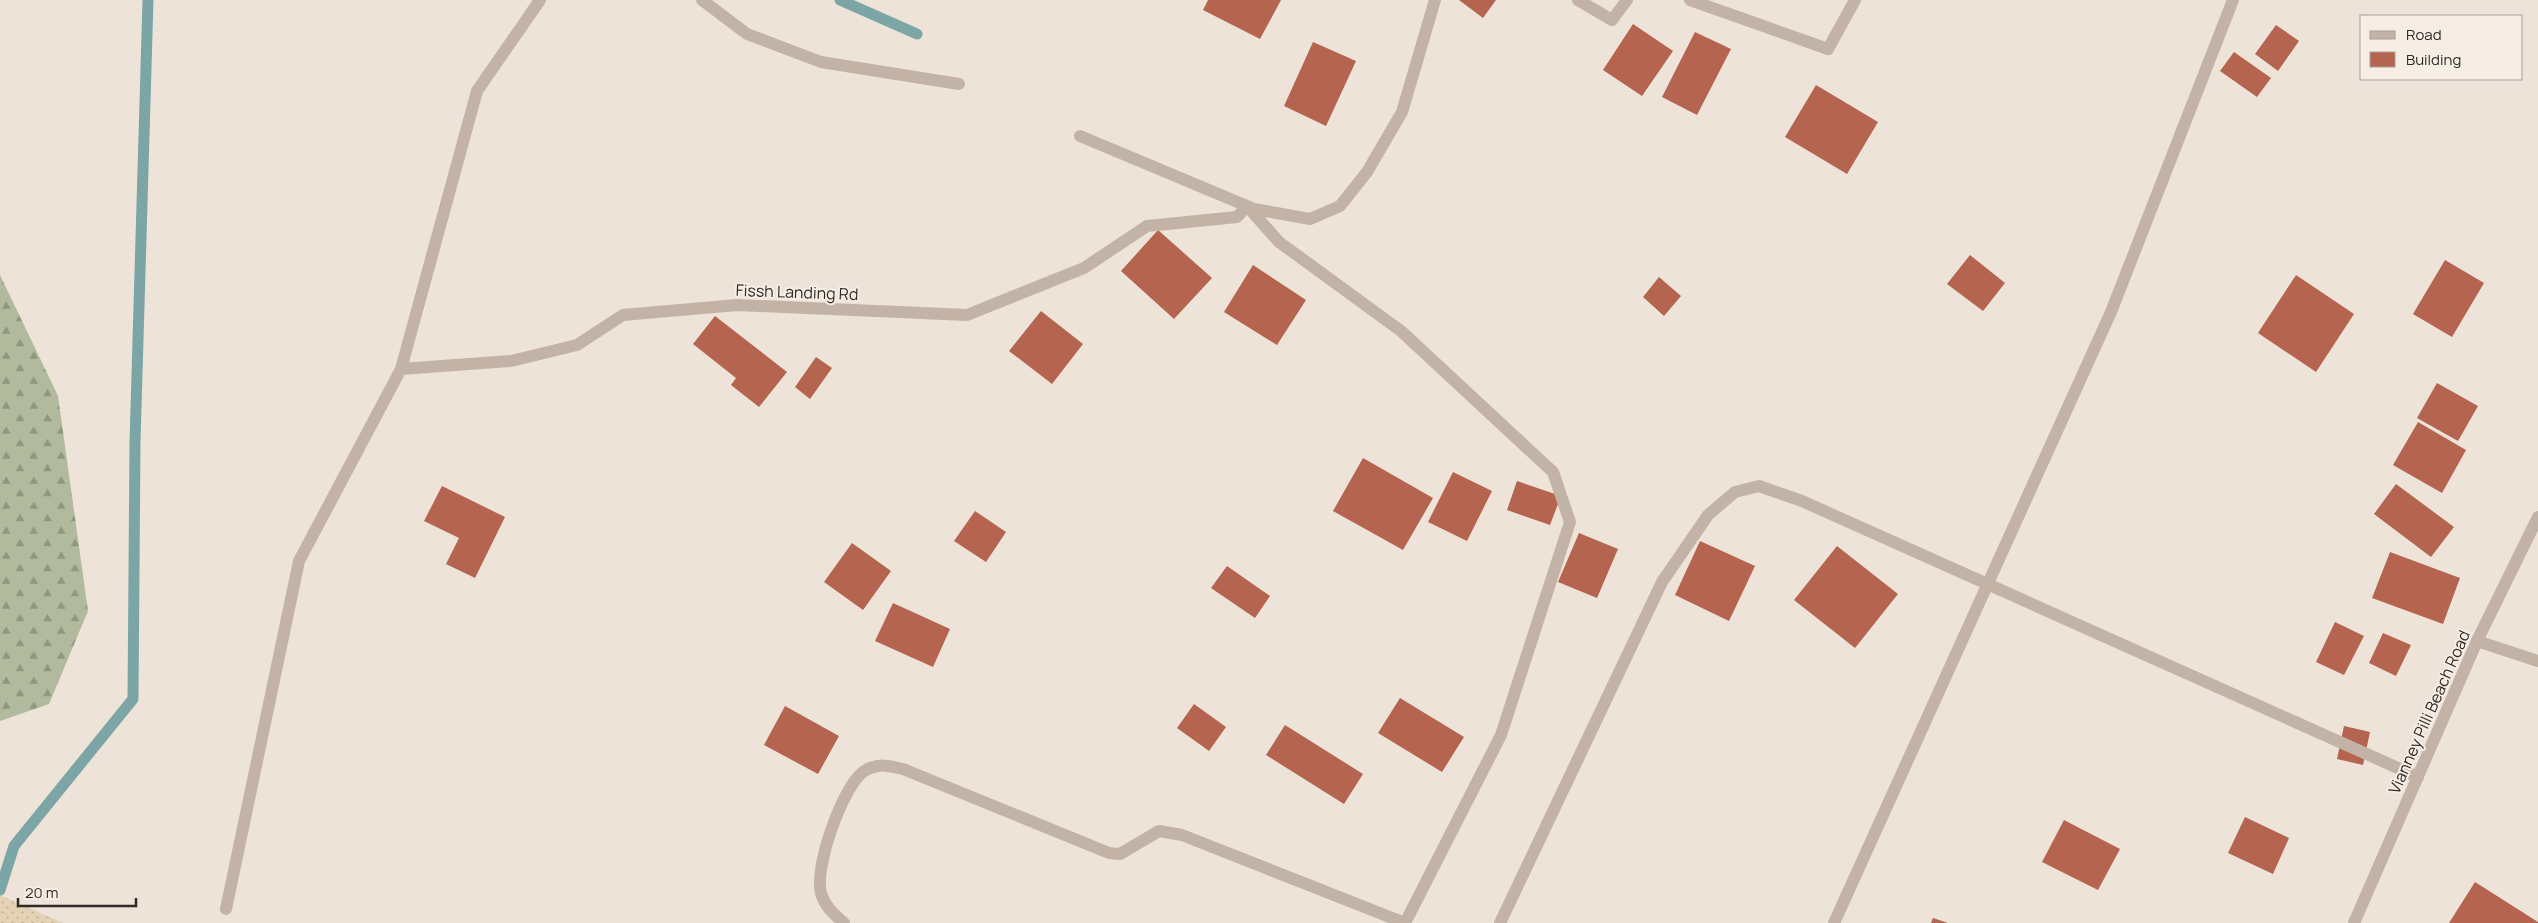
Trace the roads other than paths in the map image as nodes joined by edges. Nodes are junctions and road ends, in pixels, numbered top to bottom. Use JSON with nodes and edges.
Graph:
{"nodes":[{"id":1,"x":540,"y":0,"type":"edge"},
{"id":2,"x":702,"y":0,"type":"edge"},
{"id":3,"x":1435,"y":0,"type":"edge"},
{"id":4,"x":1578,"y":0,"type":"edge"},
{"id":5,"x":1627,"y":0,"type":"edge"},
{"id":6,"x":1690,"y":0,"type":"edge"},
{"id":7,"x":1855,"y":0,"type":"edge"},
{"id":8,"x":2233,"y":0,"type":"edge"},
{"id":9,"x":959,"y":84,"type":"dead end"},
{"id":10,"x":1080,"y":136,"type":"dead end"},
{"id":11,"x":1247,"y":206,"type":"junction"},
{"id":12,"x":401,"y":369,"type":"junction"},
{"id":13,"x":2538,"y":517,"type":"edge"},
{"id":14,"x":1987,"y":584,"type":"junction"},
{"id":15,"x":2477,"y":641,"type":"junction"},
{"id":16,"x":2538,"y":661,"type":"edge"},
{"id":17,"x":2418,"y":777,"type":"junction"},
{"id":18,"x":226,"y":909,"type":"dead end"},
{"id":19,"x":844,"y":923,"type":"edge"},
{"id":20,"x":1405,"y":923,"type":"edge"},
{"id":21,"x":1500,"y":923,"type":"edge"},
{"id":22,"x":1834,"y":923,"type":"edge"},
{"id":23,"x":2354,"y":923,"type":"edge"}],
"edges":[{"from":1,"to":12,"type":"street"},
{"from":2,"to":9,"type":"street"},
{"from":3,"to":11,"type":"street"},
{"from":4,"to":5,"type":"street"},
{"from":6,"to":7,"type":"street"},
{"from":8,"to":14,"type":"street"},
{"from":10,"to":11,"type":"street"},
{"from":11,"to":12,"type":"street","name":"Fissh Landing Rd"},
{"from":11,"to":20,"type":"street"},
{"from":12,"to":18,"type":"street"},
{"from":13,"to":15,"type":"street","name":"Vianney Pilli Beach Road"},
{"from":14,"to":17,"type":"street"},
{"from":14,"to":21,"type":"street"},
{"from":14,"to":22,"type":"street"},
{"from":15,"to":16,"type":"street"},
{"from":15,"to":17,"type":"street","name":"Vianney Pilli Beach Road"},
{"from":17,"to":23,"type":"street","name":"Vianney Pilli Beach Road"},
{"from":19,"to":20,"type":"street"}]}
